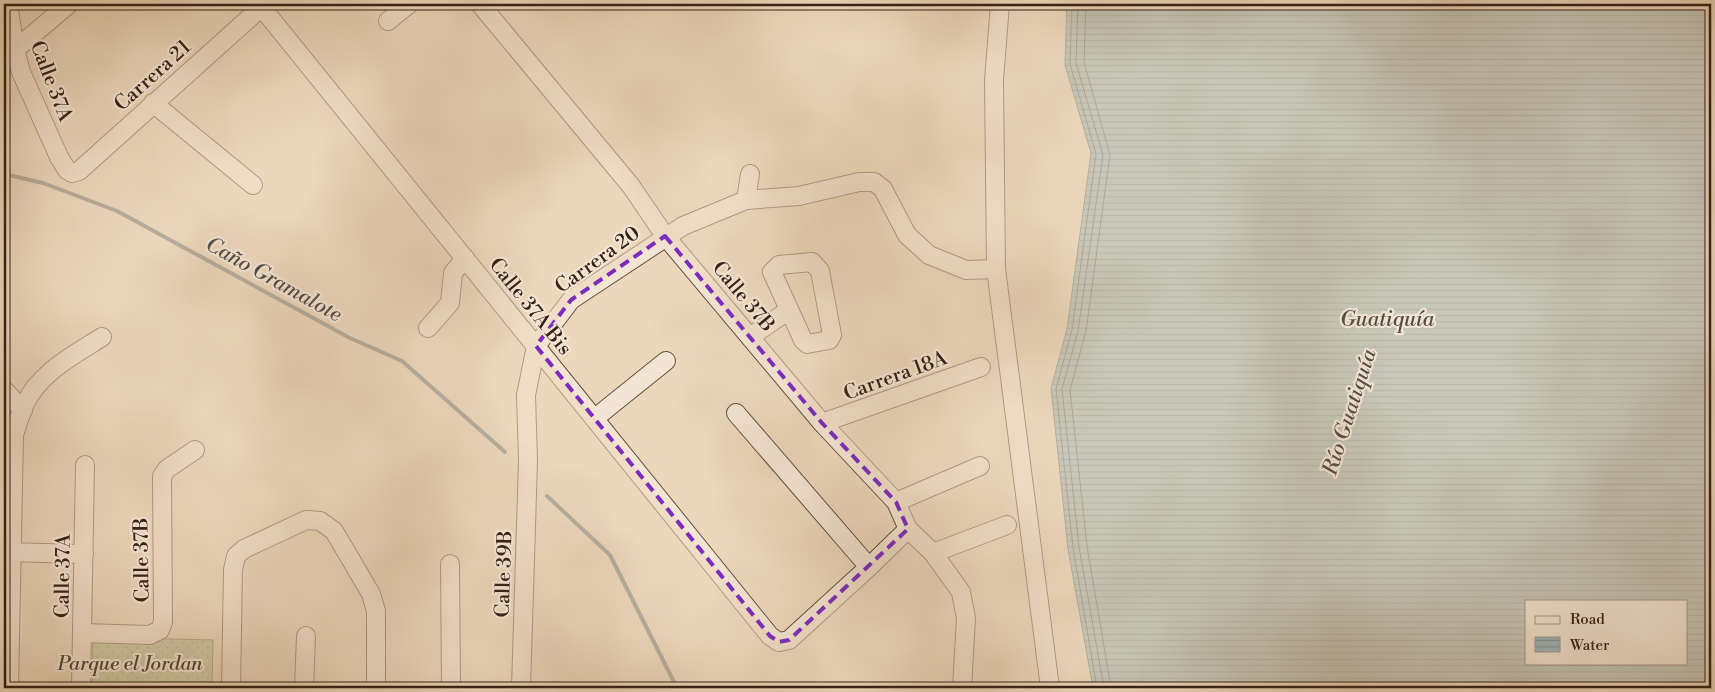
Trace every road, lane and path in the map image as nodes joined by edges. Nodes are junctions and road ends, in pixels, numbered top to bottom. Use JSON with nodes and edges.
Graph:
{"nodes":[{"id":1,"x":8,"y":4,"type":"edge"},
{"id":2,"x":69,"y":4,"type":"edge"},
{"id":3,"x":409,"y":4,"type":"edge"},
{"id":4,"x":480,"y":4,"type":"edge"},
{"id":5,"x":1000,"y":4,"type":"edge"},
{"id":6,"x":261,"y":5,"type":"edge"},
{"id":7,"x":388,"y":21,"type":"dead end"},
{"id":8,"x":9,"y":54,"type":"edge"},
{"id":9,"x":153,"y":103,"type":"junction"},
{"id":10,"x":67,"y":170,"type":"joint"},
{"id":11,"x":750,"y":174,"type":"dead end"},
{"id":12,"x":253,"y":185,"type":"dead end"},
{"id":13,"x":746,"y":200,"type":"junction"},
{"id":14,"x":665,"y":236,"type":"junction"},
{"id":15,"x":465,"y":258,"type":"junction"},
{"id":16,"x":996,"y":269,"type":"junction"},
{"id":17,"x":789,"y":310,"type":"junction"},
{"id":18,"x":428,"y":328,"type":"dead end"},
{"id":19,"x":102,"y":337,"type":"dead end"},
{"id":20,"x":750,"y":337,"type":"junction"},
{"id":21,"x":536,"y":346,"type":"junction"},
{"id":22,"x":666,"y":361,"type":"dead end"},
{"id":23,"x":982,"y":366,"type":"dead end"},
{"id":24,"x":4,"y":390,"type":"edge"},
{"id":25,"x":22,"y":410,"type":"junction"},
{"id":26,"x":736,"y":413,"type":"dead end"},
{"id":27,"x":595,"y":418,"type":"junction"},
{"id":28,"x":822,"y":423,"type":"junction"},
{"id":29,"x":195,"y":450,"type":"dead end"},
{"id":30,"x":528,"y":461,"type":"joint"},
{"id":31,"x":85,"y":465,"type":"dead end"},
{"id":32,"x":980,"y":466,"type":"dead end"},
{"id":33,"x":896,"y":502,"type":"junction"},
{"id":34,"x":1007,"y":525,"type":"dead end"},
{"id":35,"x":908,"y":529,"type":"junction"},
{"id":36,"x":8,"y":552,"type":"edge"},
{"id":37,"x":932,"y":553,"type":"junction"},
{"id":38,"x":84,"y":554,"type":"junction"},
{"id":39,"x":450,"y":564,"type":"dead end"},
{"id":40,"x":869,"y":568,"type":"junction"},
{"id":41,"x":82,"y":633,"type":"junction"},
{"id":42,"x":306,"y":636,"type":"dead end"},
{"id":43,"x":9,"y":688,"type":"edge"},
{"id":44,"x":80,"y":688,"type":"edge"},
{"id":45,"x":231,"y":688,"type":"edge"},
{"id":46,"x":304,"y":688,"type":"edge"},
{"id":47,"x":376,"y":688,"type":"edge"},
{"id":48,"x":451,"y":688,"type":"edge"},
{"id":49,"x":522,"y":688,"type":"edge"},
{"id":50,"x":962,"y":688,"type":"edge"},
{"id":51,"x":1050,"y":688,"type":"edge"}],
"edges":[{"from":1,"to":8,"type":"street","name":"Calle 37A"},
{"from":2,"to":8,"type":"street"},
{"from":3,"to":7,"type":"street"},
{"from":4,"to":14,"type":"street","name":"Calle 37B"},
{"from":5,"to":16,"type":"street"},
{"from":6,"to":9,"type":"street","name":"Carrera 21"},
{"from":6,"to":15,"type":"street","name":"Calle 37A Bis"},
{"from":8,"to":10,"type":"street","name":"Calle 37A"},
{"from":9,"to":10,"type":"street","name":"Carrera 21"},
{"from":9,"to":12,"type":"street"},
{"from":11,"to":13,"type":"street"},
{"from":13,"to":14,"type":"street","name":"Carrera 20"},
{"from":13,"to":16,"type":"street","name":"Carrera 20"},
{"from":14,"to":20,"type":"street","name":"Calle 37B"},
{"from":14,"to":21,"type":"street","name":"Carrera 20"},
{"from":15,"to":18,"type":"street"},
{"from":15,"to":21,"type":"street","name":"Calle 37A Bis"},
{"from":16,"to":51,"type":"street"},
{"from":17,"to":17,"type":"street"},
{"from":17,"to":20,"type":"street"},
{"from":19,"to":25,"type":"street"},
{"from":20,"to":28,"type":"street","name":"Calle 37B"},
{"from":21,"to":27,"type":"street","name":"Calle 37A Bis"},
{"from":21,"to":30,"type":"street","name":"Carrera 20"},
{"from":22,"to":27,"type":"street"},
{"from":23,"to":28,"type":"street","name":"Carrera 18A"},
{"from":24,"to":25,"type":"street"},
{"from":25,"to":36,"type":"street"},
{"from":26,"to":40,"type":"street"},
{"from":27,"to":40,"type":"street","name":"Calle 37A Bis"},
{"from":28,"to":33,"type":"street","name":"Calle 37B"},
{"from":29,"to":41,"type":"street","name":"Calle 37B"},
{"from":30,"to":49,"type":"street","name":"Calle 39B"},
{"from":31,"to":38,"type":"street","name":"Calle 37A"},
{"from":32,"to":33,"type":"street"},
{"from":33,"to":35,"type":"street","name":"Calle 37B"},
{"from":34,"to":37,"type":"street"},
{"from":35,"to":37,"type":"street","name":"Calle 37B"},
{"from":35,"to":40,"type":"street"},
{"from":36,"to":38,"type":"street"},
{"from":36,"to":43,"type":"street"},
{"from":37,"to":50,"type":"street","name":"Calle 37B"},
{"from":38,"to":41,"type":"street","name":"Calle 37A"},
{"from":39,"to":48,"type":"street"},
{"from":41,"to":44,"type":"street","name":"Calle 37A"},
{"from":42,"to":46,"type":"street"},
{"from":45,"to":47,"type":"street"}]}
